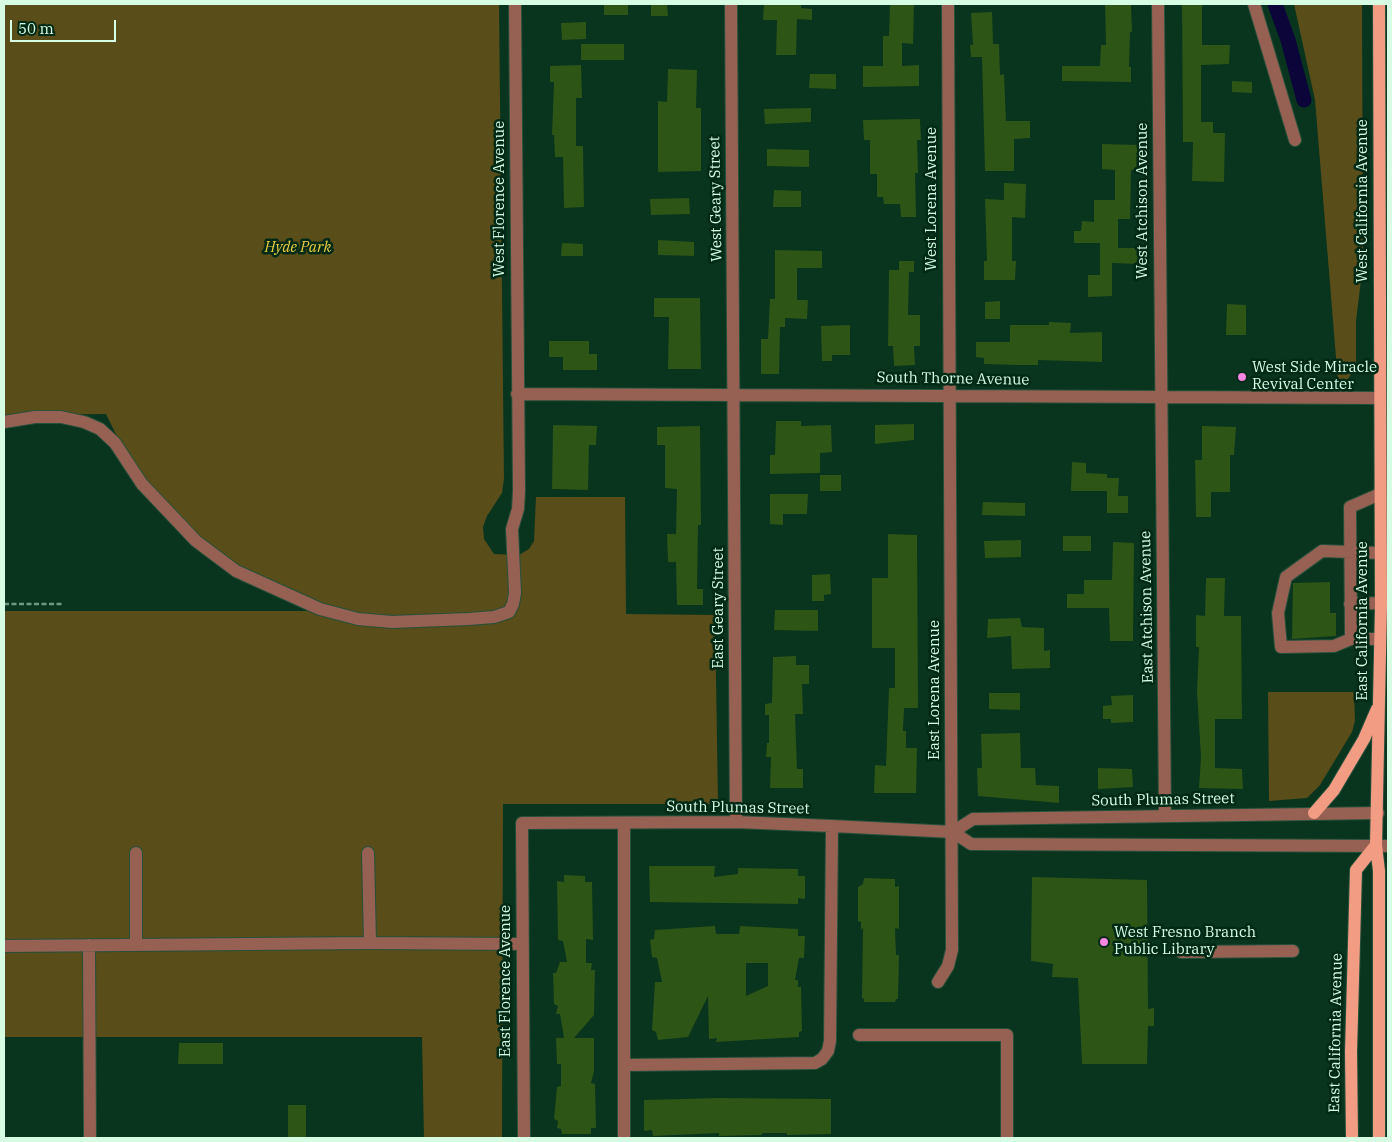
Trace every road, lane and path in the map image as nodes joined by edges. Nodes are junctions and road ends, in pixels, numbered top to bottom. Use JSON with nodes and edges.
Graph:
{"nodes":[{"id":1,"x":515,"y":4,"type":"edge"},
{"id":2,"x":731,"y":4,"type":"edge"},
{"id":3,"x":948,"y":4,"type":"edge"},
{"id":4,"x":1158,"y":4,"type":"edge"},
{"id":5,"x":1254,"y":4,"type":"edge"},
{"id":6,"x":1379,"y":4,"type":"edge"},
{"id":7,"x":1295,"y":140,"type":"dead end"},
{"id":8,"x":1384,"y":315,"type":"edge"},
{"id":9,"x":517,"y":394,"type":"junction"},
{"id":10,"x":735,"y":394,"type":"junction"},
{"id":11,"x":950,"y":394,"type":"junction"},
{"id":12,"x":1160,"y":398,"type":"junction"},
{"id":13,"x":1384,"y":398,"type":"edge"},
{"id":14,"x":4,"y":422,"type":"edge"},
{"id":15,"x":1380,"y":494,"type":"junction"},
{"id":16,"x":1384,"y":527,"type":"edge"},
{"id":17,"x":1350,"y":552,"type":"junction"},
{"id":18,"x":1380,"y":553,"type":"junction"},
{"id":19,"x":1381,"y":602,"type":"junction"},
{"id":20,"x":4,"y":604,"type":"edge"},
{"id":21,"x":62,"y":604,"type":"dead end"},
{"id":22,"x":1350,"y":604,"type":"junction"},
{"id":23,"x":1351,"y":639,"type":"junction"},
{"id":24,"x":1380,"y":639,"type":"junction"},
{"id":25,"x":1379,"y":705,"type":"junction"},
{"id":26,"x":1314,"y":813,"type":"junction"},
{"id":27,"x":1378,"y":814,"type":"junction"},
{"id":28,"x":1165,"y":816,"type":"junction"},
{"id":29,"x":736,"y":822,"type":"junction"},
{"id":30,"x":522,"y":823,"type":"joint"},
{"id":31,"x":624,"y":823,"type":"junction"},
{"id":32,"x":832,"y":826,"type":"junction"},
{"id":33,"x":953,"y":832,"type":"junction"},
{"id":34,"x":1382,"y":845,"type":"edge"},
{"id":35,"x":136,"y":853,"type":"dead end"},
{"id":36,"x":368,"y":853,"type":"dead end"},
{"id":37,"x":370,"y":942,"type":"junction"},
{"id":38,"x":522,"y":944,"type":"junction"},
{"id":39,"x":89,"y":945,"type":"junction"},
{"id":40,"x":136,"y":945,"type":"junction"},
{"id":41,"x":4,"y":946,"type":"edge"},
{"id":42,"x":1181,"y":952,"type":"dead end"},
{"id":43,"x":1293,"y":952,"type":"dead end"},
{"id":44,"x":938,"y":982,"type":"dead end"},
{"id":45,"x":859,"y":1035,"type":"dead end"},
{"id":46,"x":624,"y":1064,"type":"junction"},
{"id":47,"x":90,"y":1138,"type":"edge"},
{"id":48,"x":524,"y":1138,"type":"edge"},
{"id":49,"x":624,"y":1138,"type":"edge"},
{"id":50,"x":1007,"y":1138,"type":"edge"},
{"id":51,"x":1352,"y":1138,"type":"edge"},
{"id":52,"x":1379,"y":1138,"type":"edge"}],
"edges":[{"from":1,"to":9,"type":"street","name":"West Florence Avenue"},
{"from":2,"to":10,"type":"street","name":"West Geary Street"},
{"from":3,"to":11,"type":"street","name":"West Lorena Avenue"},
{"from":4,"to":12,"type":"street","name":"West Atchison Avenue"},
{"from":5,"to":7,"type":"street"},
{"from":6,"to":8,"type":"main road","name":"West California Avenue"},
{"from":8,"to":13,"type":"main road","name":"West California Avenue"},
{"from":9,"to":10,"type":"street","name":"South Thorne Avenue"},
{"from":9,"to":14,"type":"street"},
{"from":10,"to":11,"type":"street","name":"South Thorne Avenue"},
{"from":10,"to":29,"type":"street","name":"East Geary Street"},
{"from":11,"to":12,"type":"street","name":"South Thorne Avenue"},
{"from":11,"to":33,"type":"street","name":"East Lorena Avenue"},
{"from":12,"to":13,"type":"street","name":"South Thorne Avenue"},
{"from":12,"to":28,"type":"street","name":"East Atchison Avenue"},
{"from":13,"to":15,"type":"main road","name":"East California Avenue"},
{"from":15,"to":16,"type":"main road","name":"East California Avenue"},
{"from":15,"to":17,"type":"street"},
{"from":16,"to":18,"type":"main road","name":"East California Avenue"},
{"from":17,"to":18,"type":"street"},
{"from":17,"to":22,"type":"street"},
{"from":17,"to":23,"type":"street"},
{"from":18,"to":19,"type":"main road","name":"East California Avenue"},
{"from":19,"to":22,"type":"street"},
{"from":19,"to":24,"type":"main road","name":"East California Avenue"},
{"from":20,"to":21,"type":"path"},
{"from":22,"to":23,"type":"street"},
{"from":23,"to":24,"type":"street"},
{"from":24,"to":25,"type":"main road","name":"East California Avenue"},
{"from":25,"to":26,"type":"main road"},
{"from":25,"to":27,"type":"main road","name":"East California Avenue"},
{"from":26,"to":27,"type":"street","name":"South Plumas Street"},
{"from":26,"to":28,"type":"street","name":"South Plumas Street"},
{"from":27,"to":34,"type":"main road","name":"East California Avenue"},
{"from":28,"to":33,"type":"street","name":"South Plumas Street"},
{"from":29,"to":31,"type":"street","name":"South Plumas Street"},
{"from":29,"to":32,"type":"street","name":"South Plumas Street"},
{"from":30,"to":31,"type":"street","name":"South Plumas Street"},
{"from":30,"to":38,"type":"street","name":"East Florence Avenue"},
{"from":31,"to":46,"type":"street"},
{"from":32,"to":33,"type":"street","name":"South Plumas Street"},
{"from":32,"to":46,"type":"street"},
{"from":33,"to":34,"type":"street","name":"South Plumas Street"},
{"from":33,"to":44,"type":"street","name":"East Lorena Avenue"},
{"from":34,"to":51,"type":"main road","name":"East California Avenue"},
{"from":34,"to":52,"type":"main road","name":"East California Avenue"},
{"from":35,"to":40,"type":"street"},
{"from":36,"to":37,"type":"street"},
{"from":37,"to":38,"type":"street"},
{"from":37,"to":40,"type":"street"},
{"from":38,"to":48,"type":"street","name":"East Florence Avenue"},
{"from":39,"to":40,"type":"street"},
{"from":39,"to":41,"type":"street"},
{"from":39,"to":47,"type":"street"},
{"from":42,"to":43,"type":"street"},
{"from":45,"to":50,"type":"street"},
{"from":46,"to":49,"type":"street"}]}
